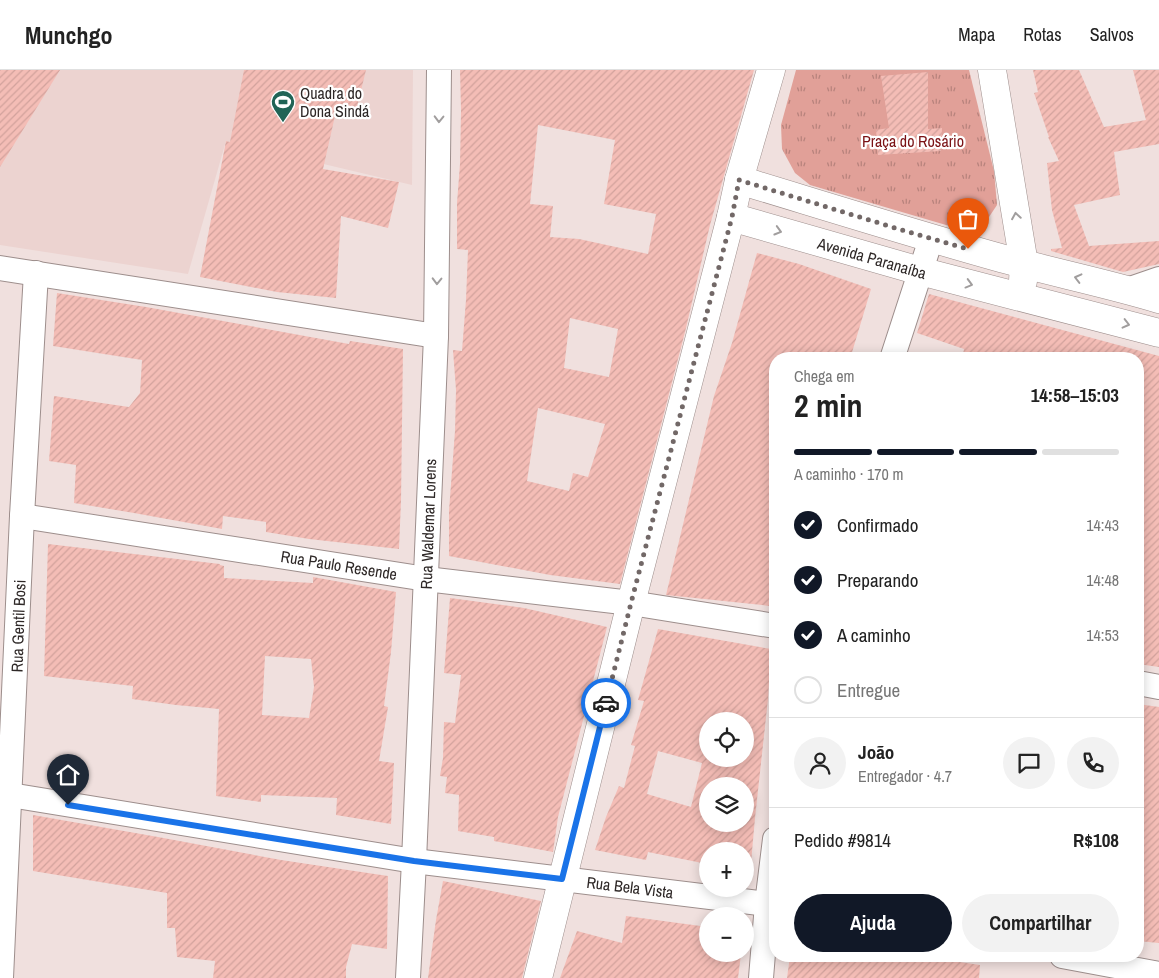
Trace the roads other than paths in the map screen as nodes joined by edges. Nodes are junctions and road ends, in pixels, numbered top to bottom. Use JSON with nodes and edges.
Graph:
{"nodes":[{"id":1,"x":439,"y":70,"type":"edge"},
{"id":2,"x":770,"y":70,"type":"edge"},
{"id":3,"x":992,"y":70,"type":"edge"},
{"id":4,"x":739,"y":180,"type":"junction"},
{"id":5,"x":732,"y":217,"type":"junction"},
{"id":6,"x":931,"y":239,"type":"junction"},
{"id":7,"x":1024,"y":264,"type":"junction"},
{"id":8,"x":0,"y":268,"type":"edge"},
{"id":9,"x":920,"y":271,"type":"junction"},
{"id":10,"x":36,"y":273,"type":"junction"},
{"id":11,"x":1159,"y":279,"type":"edge"},
{"id":12,"x":1127,"y":290,"type":"junction"},
{"id":13,"x":1022,"y":298,"type":"junction"},
{"id":14,"x":1159,"y":299,"type":"edge"},
{"id":15,"x":1159,"y":333,"type":"edge"},
{"id":16,"x":436,"y":336,"type":"junction"},
{"id":17,"x":894,"y":352,"type":"edge"},
{"id":18,"x":22,"y":516,"type":"junction"},
{"id":19,"x":426,"y":579,"type":"junction"},
{"id":20,"x":631,"y":603,"type":"junction"},
{"id":21,"x":769,"y":625,"type":"edge"},
{"id":22,"x":1144,"y":684,"type":"edge"},
{"id":23,"x":1159,"y":687,"type":"edge"},
{"id":24,"x":10,"y":796,"type":"junction"},
{"id":25,"x":414,"y":861,"type":"junction"},
{"id":26,"x":562,"y":879,"type":"junction"},
{"id":27,"x":769,"y":904,"type":"edge"},
{"id":28,"x":769,"y":919,"type":"edge"},
{"id":29,"x":1094,"y":962,"type":"edge"},
{"id":30,"x":1159,"y":974,"type":"edge"},
{"id":31,"x":1,"y":978,"type":"edge"},
{"id":32,"x":408,"y":978,"type":"edge"},
{"id":33,"x":538,"y":978,"type":"edge"},
{"id":34,"x":761,"y":978,"type":"edge"}],
"edges":[{"from":1,"to":16,"type":"street","name":"Rua Waldemar Lorens","one_way":true},
{"from":2,"to":4,"type":"main road"},
{"from":7,"to":3,"type":"main road","one_way":true},
{"from":4,"to":5,"type":"main road"},
{"from":4,"to":6,"type":"main road"},
{"from":5,"to":9,"type":"main road","name":"Avenida Paranaíba","one_way":true},
{"from":5,"to":20,"type":"main road"},
{"from":6,"to":7,"type":"main road"},
{"from":6,"to":9,"type":"street"},
{"from":12,"to":7,"type":"main road","one_way":true},
{"from":7,"to":13,"type":"main road"},
{"from":8,"to":10,"type":"street"},
{"from":9,"to":13,"type":"main road","name":"Avenida Paranaíba","one_way":true},
{"from":9,"to":17,"type":"street"},
{"from":10,"to":16,"type":"street"},
{"from":10,"to":18,"type":"street","name":"Rua Gentil Bosi"},
{"from":11,"to":12,"type":"street"},
{"from":12,"to":14,"type":"main road"},
{"from":13,"to":15,"type":"main road","name":"Avenida Paranaíba","one_way":true},
{"from":16,"to":19,"type":"street","name":"Rua Waldemar Lorens"},
{"from":18,"to":19,"type":"street","name":"Rua Paulo Resende"},
{"from":18,"to":24,"type":"street","name":"Rua Gentil Bosi"},
{"from":19,"to":20,"type":"street","name":"Rua Paulo Resende"},
{"from":19,"to":25,"type":"street","name":"Rua Waldemar Lorens"},
{"from":20,"to":21,"type":"street","name":"Rua Paulo Resende"},
{"from":20,"to":26,"type":"main road"},
{"from":22,"to":23,"type":"street"},
{"from":24,"to":25,"type":"street","name":"Rua Bela Vista"},
{"from":24,"to":31,"type":"street","name":"Rua Gentil Bosi"},
{"from":25,"to":26,"type":"street","name":"Rua Bela Vista"},
{"from":25,"to":32,"type":"street","name":"Rua Waldemar Lorens"},
{"from":26,"to":27,"type":"street","name":"Rua Bela Vista"},
{"from":26,"to":33,"type":"main road"},
{"from":28,"to":34,"type":"street"},
{"from":29,"to":30,"type":"street"}]}
